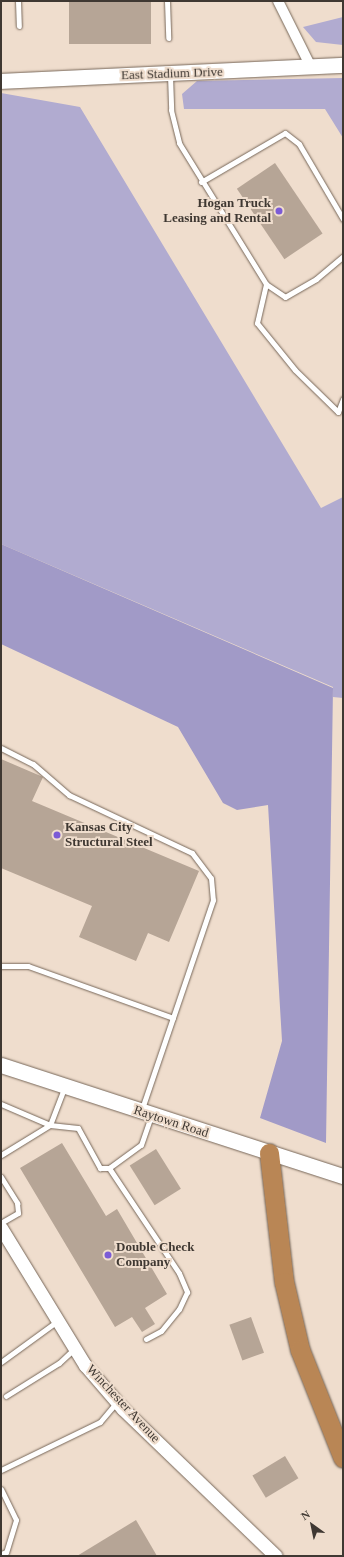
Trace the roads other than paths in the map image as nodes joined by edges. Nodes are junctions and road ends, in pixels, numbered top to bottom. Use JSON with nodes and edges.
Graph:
{"nodes":[{"id":1,"x":18,"y":1,"type":"edge"},
{"id":2,"x":167,"y":1,"type":"edge"},
{"id":3,"x":278,"y":1,"type":"edge"},
{"id":4,"x":19,"y":26,"type":"dead end"},
{"id":5,"x":168,"y":38,"type":"dead end"},
{"id":6,"x":343,"y":65,"type":"edge"},
{"id":7,"x":310,"y":67,"type":"junction"},
{"id":8,"x":170,"y":74,"type":"junction"},
{"id":9,"x":1,"y":81,"type":"edge"},
{"id":10,"x":201,"y":182,"type":"junction"},
{"id":11,"x":343,"y":219,"type":"edge"},
{"id":12,"x":343,"y":256,"type":"edge"},
{"id":13,"x":266,"y":284,"type":"junction"},
{"id":14,"x":343,"y":399,"type":"edge"},
{"id":15,"x":1,"y":748,"type":"edge"},
{"id":16,"x":1,"y":966,"type":"edge"},
{"id":17,"x":173,"y":1018,"type":"junction"},
{"id":18,"x":1,"y":1065,"type":"edge"},
{"id":19,"x":65,"y":1087,"type":"junction"},
{"id":20,"x":1,"y":1104,"type":"edge"},
{"id":21,"x":146,"y":1114,"type":"junction"},
{"id":22,"x":50,"y":1125,"type":"junction"},
{"id":23,"x":269,"y":1153,"type":"junction"},
{"id":24,"x":1,"y":1155,"type":"edge"},
{"id":25,"x":109,"y":1168,"type":"junction"},
{"id":26,"x":343,"y":1176,"type":"edge"},
{"id":27,"x":1,"y":1178,"type":"edge"},
{"id":28,"x":1,"y":1223,"type":"edge"},
{"id":29,"x":1,"y":1228,"type":"edge"},
{"id":30,"x":56,"y":1322,"type":"junction"},
{"id":31,"x":146,"y":1339,"type":"dead end"},
{"id":32,"x":74,"y":1349,"type":"junction"},
{"id":33,"x":1,"y":1362,"type":"edge"},
{"id":34,"x":6,"y":1396,"type":"dead end"},
{"id":35,"x":117,"y":1402,"type":"junction"},
{"id":36,"x":343,"y":1458,"type":"edge"},
{"id":37,"x":1,"y":1470,"type":"edge"},
{"id":38,"x":1,"y":1489,"type":"edge"},
{"id":39,"x":1,"y":1554,"type":"edge"},
{"id":40,"x":276,"y":1556,"type":"edge"}],
"edges":[{"from":1,"to":4,"type":"lane"},
{"from":2,"to":5,"type":"lane"},
{"from":3,"to":7,"type":"street"},
{"from":6,"to":7,"type":"main road","name":"East Stadium Drive"},
{"from":7,"to":8,"type":"main road","name":"East Stadium Drive"},
{"from":8,"to":9,"type":"main road","name":"East Stadium Drive"},
{"from":8,"to":10,"type":"lane"},
{"from":10,"to":11,"type":"lane"},
{"from":10,"to":13,"type":"lane"},
{"from":12,"to":13,"type":"lane"},
{"from":13,"to":14,"type":"lane"},
{"from":15,"to":17,"type":"lane"},
{"from":16,"to":17,"type":"lane"},
{"from":17,"to":21,"type":"lane"},
{"from":18,"to":19,"type":"main road","name":"Raytown Road"},
{"from":19,"to":21,"type":"main road","name":"Raytown Road"},
{"from":19,"to":22,"type":"lane"},
{"from":20,"to":22,"type":"lane"},
{"from":21,"to":23,"type":"main road","name":"Raytown Road"},
{"from":21,"to":25,"type":"lane"},
{"from":22,"to":24,"type":"lane"},
{"from":22,"to":25,"type":"lane"},
{"from":23,"to":26,"type":"main road","name":"Raytown Road"},
{"from":23,"to":36,"type":"highway"},
{"from":25,"to":31,"type":"lane"},
{"from":27,"to":28,"type":"lane"},
{"from":29,"to":30,"type":"street","name":"Winchester Avenue"},
{"from":30,"to":32,"type":"street","name":"Winchester Avenue"},
{"from":30,"to":33,"type":"lane"},
{"from":32,"to":34,"type":"lane"},
{"from":32,"to":35,"type":"street","name":"Winchester Avenue"},
{"from":35,"to":37,"type":"lane"},
{"from":35,"to":40,"type":"street","name":"Winchester Avenue"},
{"from":38,"to":39,"type":"lane"}]}
